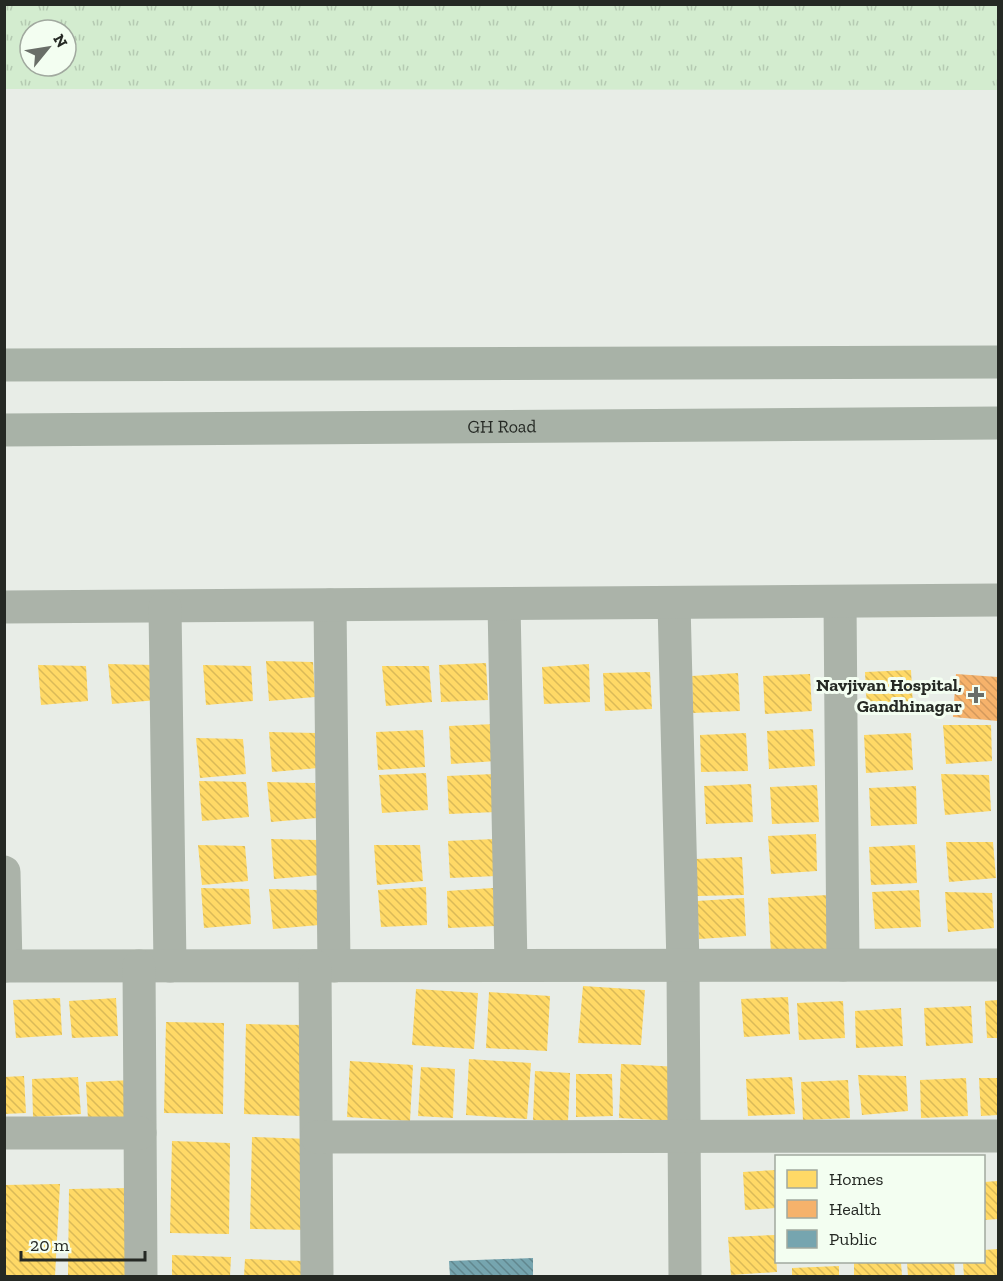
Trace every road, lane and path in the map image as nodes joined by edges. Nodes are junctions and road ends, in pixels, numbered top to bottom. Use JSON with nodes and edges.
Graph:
{"nodes":[{"id":1,"x":999,"y":363,"type":"edge"},
{"id":2,"x":4,"y":365,"type":"edge"},
{"id":3,"x":999,"y":423,"type":"edge"},
{"id":4,"x":4,"y":430,"type":"edge"},
{"id":5,"x":999,"y":600,"type":"edge"},
{"id":6,"x":840,"y":602,"type":"junction"},
{"id":7,"x":674,"y":603,"type":"junction"},
{"id":8,"x":504,"y":604,"type":"junction"},
{"id":9,"x":330,"y":605,"type":"junction"},
{"id":10,"x":4,"y":607,"type":"edge"},
{"id":11,"x":165,"y":607,"type":"junction"},
{"id":12,"x":4,"y":872,"type":"edge"},
{"id":13,"x":511,"y":965,"type":"junction"},
{"id":14,"x":683,"y":965,"type":"junction"},
{"id":15,"x":843,"y":965,"type":"junction"},
{"id":16,"x":999,"y":965,"type":"edge"},
{"id":17,"x":5,"y":966,"type":"edge"},
{"id":18,"x":155,"y":966,"type":"junction"},
{"id":19,"x":325,"y":966,"type":"junction"},
{"id":20,"x":4,"y":1133,"type":"edge"},
{"id":21,"x":140,"y":1133,"type":"junction"},
{"id":22,"x":685,"y":1136,"type":"junction"},
{"id":23,"x":999,"y":1136,"type":"edge"},
{"id":24,"x":317,"y":1137,"type":"junction"},
{"id":25,"x":141,"y":1276,"type":"edge"},
{"id":26,"x":317,"y":1276,"type":"edge"},
{"id":27,"x":686,"y":1276,"type":"edge"}],
"edges":[{"from":1,"to":2,"type":"main road"},
{"from":3,"to":4,"type":"main road","name":"GH Road"},
{"from":5,"to":6,"type":"street"},
{"from":6,"to":7,"type":"street"},
{"from":6,"to":15,"type":"street"},
{"from":7,"to":8,"type":"street"},
{"from":7,"to":14,"type":"street"},
{"from":8,"to":9,"type":"street"},
{"from":8,"to":13,"type":"street"},
{"from":9,"to":11,"type":"street"},
{"from":9,"to":19,"type":"street"},
{"from":10,"to":11,"type":"street"},
{"from":11,"to":18,"type":"street"},
{"from":12,"to":17,"type":"street"},
{"from":13,"to":14,"type":"street"},
{"from":13,"to":19,"type":"street"},
{"from":14,"to":15,"type":"street"},
{"from":14,"to":22,"type":"street"},
{"from":15,"to":16,"type":"street"},
{"from":17,"to":18,"type":"street"},
{"from":18,"to":19,"type":"street"},
{"from":18,"to":21,"type":"street"},
{"from":19,"to":24,"type":"street"},
{"from":20,"to":21,"type":"street"},
{"from":21,"to":25,"type":"street"},
{"from":22,"to":23,"type":"street"},
{"from":22,"to":24,"type":"street"},
{"from":22,"to":27,"type":"street"},
{"from":24,"to":26,"type":"street"}]}
